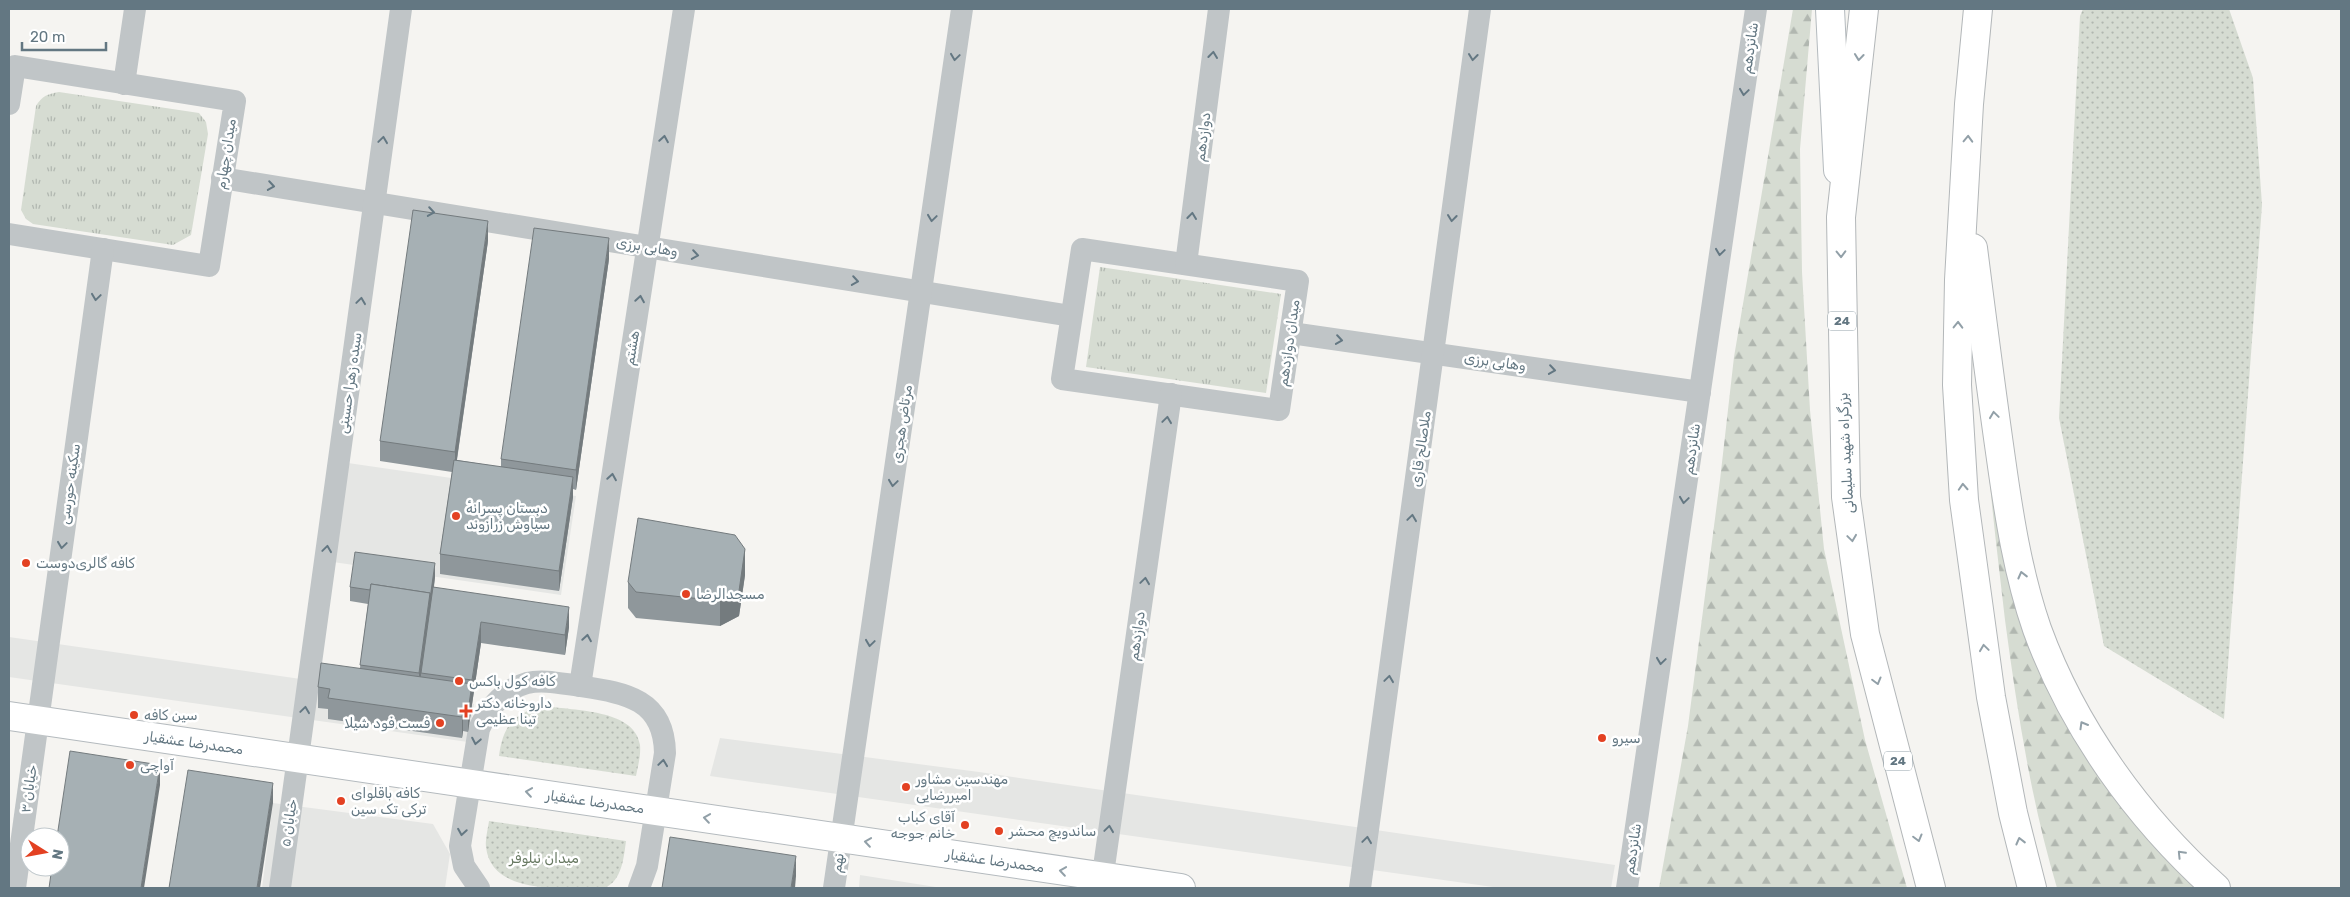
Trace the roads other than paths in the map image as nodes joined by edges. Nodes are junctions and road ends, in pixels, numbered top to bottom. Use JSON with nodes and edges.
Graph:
{"nodes":[{"id":1,"x":134,"y":9,"type":"edge"},
{"id":2,"x":402,"y":9,"type":"edge"},
{"id":3,"x":684,"y":9,"type":"edge"},
{"id":4,"x":962,"y":9,"type":"edge"},
{"id":5,"x":1219,"y":9,"type":"edge"},
{"id":6,"x":1480,"y":9,"type":"edge"},
{"id":7,"x":1756,"y":9,"type":"edge"},
{"id":8,"x":1830,"y":9,"type":"edge"},
{"id":9,"x":1864,"y":9,"type":"edge"},
{"id":10,"x":1978,"y":9,"type":"edge"},
{"id":11,"x":124,"y":84,"type":"junction"},
{"id":12,"x":9,"y":104,"type":"edge"},
{"id":13,"x":222,"y":178,"type":"junction"},
{"id":14,"x":1966,"y":187,"type":"junction"},
{"id":15,"x":375,"y":203,"type":"junction"},
{"id":16,"x":1841,"y":217,"type":"junction"},
{"id":17,"x":9,"y":234,"type":"edge"},
{"id":18,"x":648,"y":247,"type":"junction"},
{"id":19,"x":102,"y":249,"type":"junction"},
{"id":20,"x":1186,"y":264,"type":"junction"},
{"id":21,"x":921,"y":292,"type":"junction"},
{"id":22,"x":1071,"y":316,"type":"junction"},
{"id":23,"x":1291,"y":333,"type":"junction"},
{"id":24,"x":1434,"y":353,"type":"junction"},
{"id":25,"x":1700,"y":392,"type":"junction"},
{"id":26,"x":1171,"y":394,"type":"junction"},
{"id":27,"x":580,"y":686,"type":"junction"},
{"id":28,"x":9,"y":716,"type":"edge"},
{"id":29,"x":38,"y":720,"type":"junction"},
{"id":30,"x":298,"y":758,"type":"junction"},
{"id":31,"x":470,"y":783,"type":"junction"},
{"id":32,"x":656,"y":811,"type":"junction"},
{"id":33,"x":842,"y":838,"type":"junction"},
{"id":34,"x":1102,"y":883,"type":"edge"},
{"id":35,"x":15,"y":888,"type":"edge"},
{"id":36,"x":280,"y":888,"type":"edge"},
{"id":37,"x":479,"y":888,"type":"edge"},
{"id":38,"x":639,"y":888,"type":"edge"},
{"id":39,"x":834,"y":888,"type":"edge"},
{"id":40,"x":1181,"y":888,"type":"edge"},
{"id":41,"x":1360,"y":888,"type":"edge"},
{"id":42,"x":1627,"y":888,"type":"edge"},
{"id":43,"x":1932,"y":888,"type":"edge"},
{"id":44,"x":2032,"y":888,"type":"edge"},
{"id":45,"x":2216,"y":888,"type":"edge"}],
"edges":[{"from":1,"to":11,"type":"street"},
{"from":15,"to":2,"type":"street","name":"سیده زهرا حسینی","one_way":true},
{"from":18,"to":3,"type":"street","name":"هشتم","one_way":true},
{"from":4,"to":21,"type":"street","name":"مرتاض هجری","one_way":true},
{"from":20,"to":5,"type":"street","name":"دوازدهم","one_way":true},
{"from":6,"to":24,"type":"street","name":"ملاصالح قاری","one_way":true},
{"from":7,"to":25,"type":"street","name":"شانزدهم","one_way":true},
{"from":8,"to":16,"type":"main road"},
{"from":9,"to":16,"type":"main road","name":"بزرگراه شهید سلیمانی","number":"24","one_way":true},
{"from":14,"to":10,"type":"main road","one_way":true},
{"from":11,"to":12,"type":"street","name":"میدان چهارم"},
{"from":11,"to":13,"type":"street","name":"میدان چهارم"},
{"from":13,"to":15,"type":"street","name":"وهابی برزی","one_way":true},
{"from":13,"to":19,"type":"street","name":"میدان چهارم"},
{"from":44,"to":14,"type":"main road","one_way":true},
{"from":45,"to":14,"type":"main road","one_way":true},
{"from":15,"to":18,"type":"street","name":"وهابی برزی","one_way":true},
{"from":30,"to":15,"type":"street","name":"سیده زهرا حسینی","one_way":true},
{"from":16,"to":43,"type":"main road","name":"بزرگراه شهید سلیمانی","number":"24","one_way":true},
{"from":17,"to":19,"type":"street","name":"میدان چهارم"},
{"from":18,"to":21,"type":"street","name":"وهابی برزی","one_way":true},
{"from":27,"to":18,"type":"street","name":"هشتم","one_way":true},
{"from":19,"to":29,"type":"street","name":"سکینه حورسی","one_way":true},
{"from":20,"to":22,"type":"street","name":"میدان دوازدهم"},
{"from":20,"to":23,"type":"street","name":"میدان دوازدهم"},
{"from":21,"to":22,"type":"street","name":"وهابی برزی"},
{"from":21,"to":33,"type":"street","name":"مرتاض هجری","one_way":true},
{"from":22,"to":26,"type":"street","name":"میدان دوازدهم"},
{"from":23,"to":24,"type":"street","name":"وهابی برزی","one_way":true},
{"from":23,"to":26,"type":"street","name":"میدان دوازدهم"},
{"from":24,"to":25,"type":"street","name":"وهابی برزی","one_way":true},
{"from":41,"to":24,"type":"street","name":"ملاصالح قاری","one_way":true},
{"from":25,"to":42,"type":"street","name":"شانزدهم","one_way":true},
{"from":34,"to":26,"type":"street","name":"دوازدهم","one_way":true},
{"from":27,"to":31,"type":"street","one_way":true},
{"from":32,"to":27,"type":"street","one_way":true},
{"from":28,"to":29,"type":"main road","name":"محمدرضا عشقیار"},
{"from":29,"to":30,"type":"main road","name":"محمدرضا عشقیار"},
{"from":29,"to":35,"type":"street","name":"خیابان ۳"},
{"from":30,"to":31,"type":"main road","name":"محمدرضا عشقیار"},
{"from":30,"to":36,"type":"street","name":"خیابان ۵"},
{"from":32,"to":31,"type":"main road","name":"محمدرضا عشقیار","one_way":true},
{"from":31,"to":37,"type":"street","one_way":true},
{"from":33,"to":32,"type":"main road","name":"محمدرضا عشقیار","one_way":true},
{"from":32,"to":38,"type":"street"},
{"from":34,"to":33,"type":"main road","name":"محمدرضا عشقیار","one_way":true},
{"from":33,"to":39,"type":"street","name":"نهم"},
{"from":34,"to":40,"type":"main road","name":"محمدرضا عشقیار"}]}
